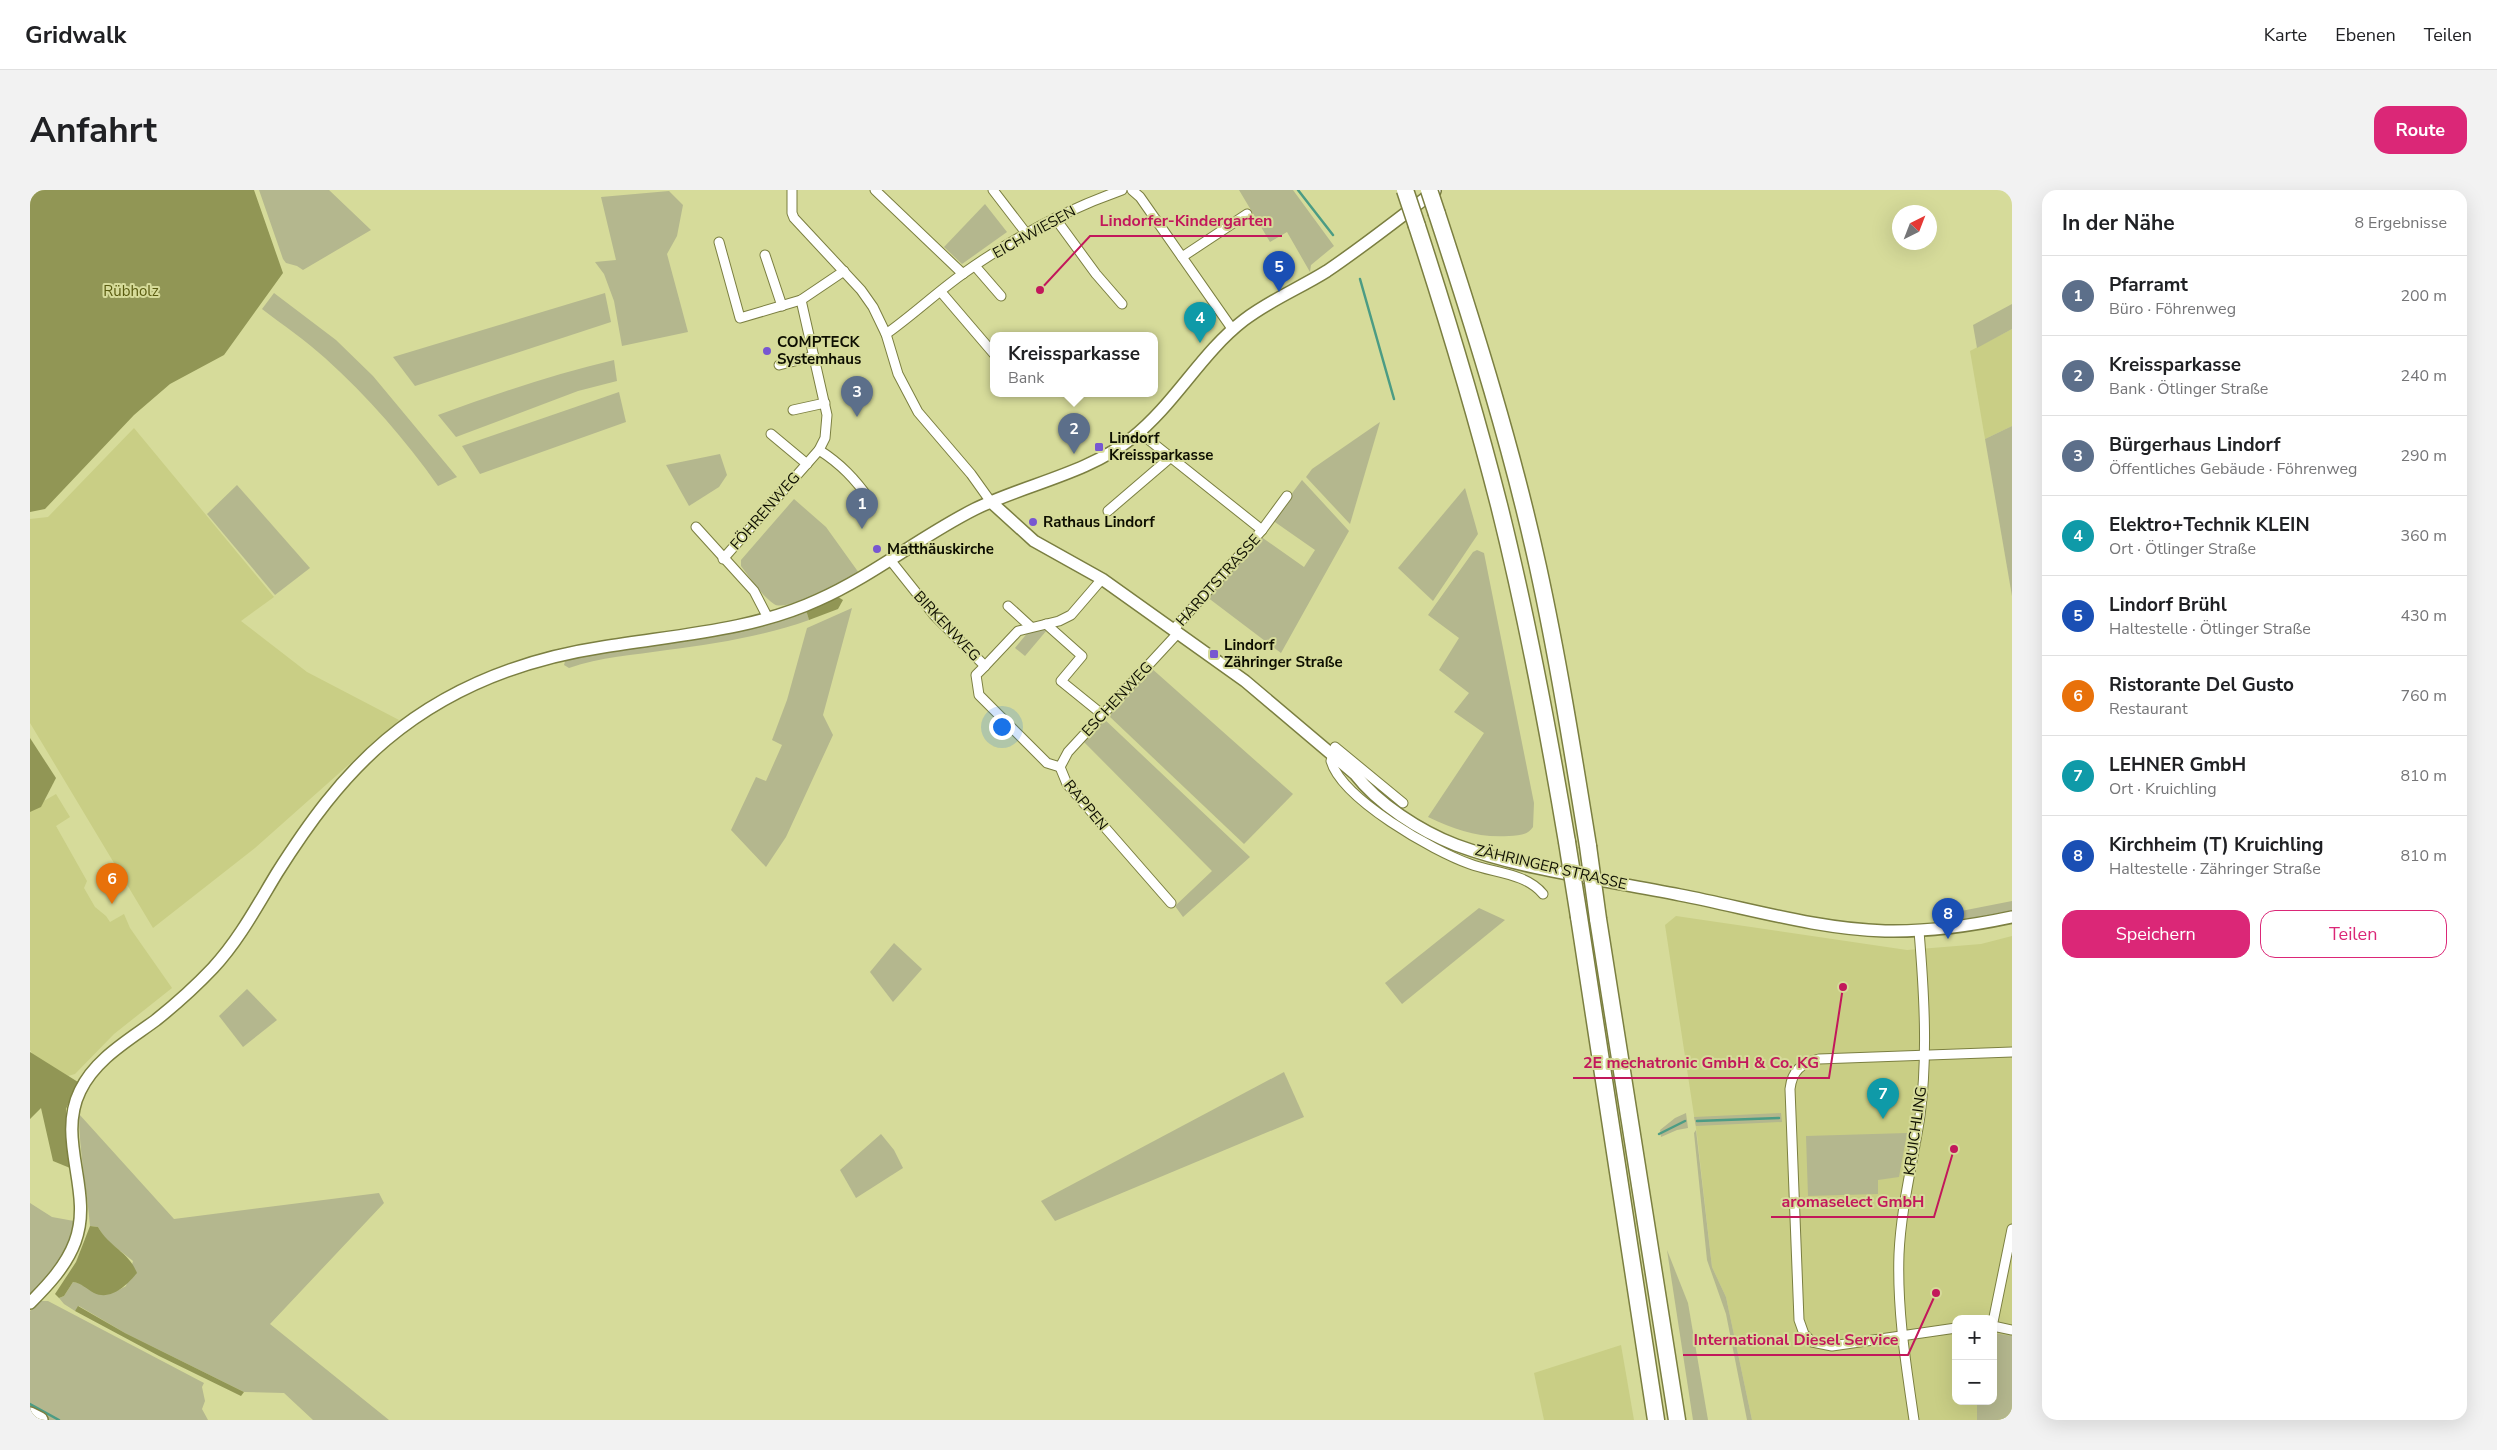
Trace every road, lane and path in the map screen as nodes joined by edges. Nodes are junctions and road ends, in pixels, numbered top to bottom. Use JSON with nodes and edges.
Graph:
{"nodes":[{"id":1,"x":875,"y":190,"type":"edge"},
{"id":2,"x":993,"y":190,"type":"edge"},
{"id":3,"x":1122,"y":190,"type":"edge"},
{"id":4,"x":1132,"y":190,"type":"edge"},
{"id":5,"x":1404,"y":190,"type":"edge"},
{"id":6,"x":1429,"y":190,"type":"edge"},
{"id":7,"x":1437,"y":190,"type":"edge"},
{"id":8,"x":794,"y":192,"type":"edge"},
{"id":9,"x":1247,"y":214,"type":"dead end"},
{"id":10,"x":1056,"y":218,"type":"junction"},
{"id":11,"x":1026,"y":233,"type":"junction"},
{"id":12,"x":719,"y":242,"type":"dead end"},
{"id":13,"x":765,"y":255,"type":"dead end"},
{"id":14,"x":1182,"y":257,"type":"junction"},
{"id":15,"x":975,"y":266,"type":"junction"},
{"id":16,"x":844,"y":271,"type":"junction"},
{"id":17,"x":963,"y":274,"type":"junction"},
{"id":18,"x":941,"y":292,"type":"junction"},
{"id":19,"x":1002,"y":296,"type":"dead end"},
{"id":20,"x":801,"y":300,"type":"junction"},
{"id":21,"x":1122,"y":304,"type":"dead end"},
{"id":22,"x":782,"y":306,"type":"junction"},
{"id":23,"x":1233,"y":330,"type":"junction"},
{"id":24,"x":886,"y":334,"type":"junction"},
{"id":25,"x":990,"y":349,"type":"edge"},
{"id":26,"x":814,"y":356,"type":"junction"},
{"id":27,"x":778,"y":364,"type":"dead end"},
{"id":28,"x":825,"y":403,"type":"junction"},
{"id":29,"x":793,"y":410,"type":"dead end"},
{"id":30,"x":1139,"y":432,"type":"junction"},
{"id":31,"x":771,"y":434,"type":"dead end"},
{"id":32,"x":819,"y":450,"type":"junction"},
{"id":33,"x":1171,"y":457,"type":"junction"},
{"id":34,"x":807,"y":464,"type":"junction"},
{"id":35,"x":1287,"y":496,"type":"dead end"},
{"id":36,"x":870,"y":500,"type":"dead end"},
{"id":37,"x":991,"y":502,"type":"junction"},
{"id":38,"x":1108,"y":511,"type":"dead end"},
{"id":39,"x":696,"y":527,"type":"dead end"},
{"id":40,"x":1262,"y":530,"type":"junction"},
{"id":41,"x":723,"y":559,"type":"junction"},
{"id":42,"x":891,"y":560,"type":"junction"},
{"id":43,"x":1102,"y":579,"type":"junction"},
{"id":44,"x":1008,"y":606,"type":"dead end"},
{"id":45,"x":768,"y":618,"type":"junction"},
{"id":46,"x":1046,"y":624,"type":"junction"},
{"id":47,"x":1031,"y":627,"type":"junction"},
{"id":48,"x":1175,"y":631,"type":"junction"},
{"id":49,"x":985,"y":666,"type":"junction"},
{"id":50,"x":1102,"y":715,"type":"junction"},
{"id":51,"x":1332,"y":754,"type":"junction"},
{"id":52,"x":1060,"y":767,"type":"junction"},
{"id":53,"x":1403,"y":803,"type":"dead end"},
{"id":54,"x":1543,"y":894,"type":"dead end"},
{"id":55,"x":1171,"y":903,"type":"dead end"},
{"id":56,"x":2012,"y":917,"type":"edge"},
{"id":57,"x":1919,"y":931,"type":"junction"},
{"id":58,"x":2012,"y":1052,"type":"edge"},
{"id":59,"x":1924,"y":1056,"type":"junction"},
{"id":60,"x":2012,"y":1229,"type":"edge"},
{"id":61,"x":30,"y":1303,"type":"edge"},
{"id":62,"x":1994,"y":1315,"type":"edge"},
{"id":63,"x":1997,"y":1327,"type":"edge"},
{"id":64,"x":1952,"y":1328,"type":"edge"},
{"id":65,"x":2012,"y":1330,"type":"edge"},
{"id":66,"x":1902,"y":1334,"type":"junction"},
{"id":67,"x":30,"y":1416,"type":"edge"},
{"id":68,"x":40,"y":1420,"type":"edge"},
{"id":69,"x":1656,"y":1420,"type":"edge"},
{"id":70,"x":1677,"y":1420,"type":"edge"},
{"id":71,"x":1914,"y":1420,"type":"edge"}],
"edges":[{"from":1,"to":17,"type":"street"},
{"from":2,"to":11,"type":"street"},
{"from":3,"to":10,"type":"street","name":"EICHWIESEN"},
{"from":4,"to":14,"type":"street"},
{"from":5,"to":69,"type":"highway","bridge":true},
{"from":6,"to":70,"type":"highway","bridge":true},
{"from":7,"to":23,"type":"street"},
{"from":8,"to":16,"type":"street"},
{"from":9,"to":14,"type":"street"},
{"from":10,"to":11,"type":"street","name":"EICHWIESEN"},
{"from":10,"to":21,"type":"street"},
{"from":11,"to":15,"type":"street","name":"EICHWIESEN"},
{"from":12,"to":22,"type":"street"},
{"from":13,"to":22,"type":"street"},
{"from":14,"to":23,"type":"street"},
{"from":15,"to":17,"type":"street","name":"EICHWIESEN"},
{"from":15,"to":19,"type":"street","name":"EICHWIESEN"},
{"from":16,"to":20,"type":"street"},
{"from":16,"to":24,"type":"street"},
{"from":17,"to":18,"type":"street","name":"EICHWIESEN"},
{"from":18,"to":24,"type":"street","name":"EICHWIESEN"},
{"from":18,"to":25,"type":"street"},
{"from":20,"to":22,"type":"street"},
{"from":20,"to":26,"type":"street","name":"FÖHRENWEG"},
{"from":23,"to":30,"type":"street"},
{"from":24,"to":37,"type":"street"},
{"from":26,"to":27,"type":"street"},
{"from":26,"to":28,"type":"street","name":"FÖHRENWEG"},
{"from":28,"to":29,"type":"street"},
{"from":28,"to":32,"type":"street","name":"FÖHRENWEG"},
{"from":30,"to":33,"type":"street","name":"HARDTSTRASSE"},
{"from":30,"to":37,"type":"street"},
{"from":31,"to":34,"type":"street","name":"FÖHRENWEG"},
{"from":32,"to":34,"type":"street","name":"FÖHRENWEG"},
{"from":32,"to":36,"type":"street"},
{"from":33,"to":38,"type":"street"},
{"from":33,"to":40,"type":"street","name":"HARDTSTRASSE"},
{"from":34,"to":41,"type":"street","name":"FÖHRENWEG"},
{"from":35,"to":40,"type":"street","name":"HARDTSTRASSE"},
{"from":37,"to":42,"type":"street"},
{"from":37,"to":43,"type":"street","name":"ZÄHRINGER STRASSE"},
{"from":39,"to":41,"type":"street"},
{"from":40,"to":48,"type":"street","name":"HARDTSTRASSE"},
{"from":41,"to":45,"type":"street"},
{"from":42,"to":45,"type":"street"},
{"from":42,"to":49,"type":"street","name":"BIRKENWEG"},
{"from":43,"to":46,"type":"street","name":"BIRKENWEG"},
{"from":43,"to":48,"type":"street","name":"ZÄHRINGER STRASSE"},
{"from":44,"to":47,"type":"street"},
{"from":45,"to":61,"type":"street"},
{"from":46,"to":47,"type":"street","name":"BIRKENWEG"},
{"from":46,"to":50,"type":"street"},
{"from":47,"to":49,"type":"street","name":"BIRKENWEG"},
{"from":48,"to":50,"type":"street","name":"ESCHENWEG"},
{"from":48,"to":51,"type":"street","name":"ZÄHRINGER STRASSE"},
{"from":49,"to":52,"type":"street","name":"RAPPEN"},
{"from":50,"to":52,"type":"street","name":"ESCHENWEG"},
{"from":51,"to":53,"type":"street"},
{"from":51,"to":54,"type":"street"},
{"from":51,"to":57,"type":"street","name":"ZÄHRINGER STRASSE"},
{"from":52,"to":55,"type":"street","name":"RAPPEN"},
{"from":56,"to":57,"type":"street","name":"ZÄHRINGER STRASSE"},
{"from":57,"to":59,"type":"street","name":"KRUICHLING"},
{"from":58,"to":59,"type":"street"},
{"from":59,"to":66,"type":"street","name":"KRUICHLING"},
{"from":59,"to":66,"type":"street"},
{"from":60,"to":62,"type":"street"},
{"from":63,"to":65,"type":"street"},
{"from":64,"to":66,"type":"street"},
{"from":66,"to":71,"type":"street","name":"KRUICHLING"},
{"from":67,"to":68,"type":"main road"}]}
